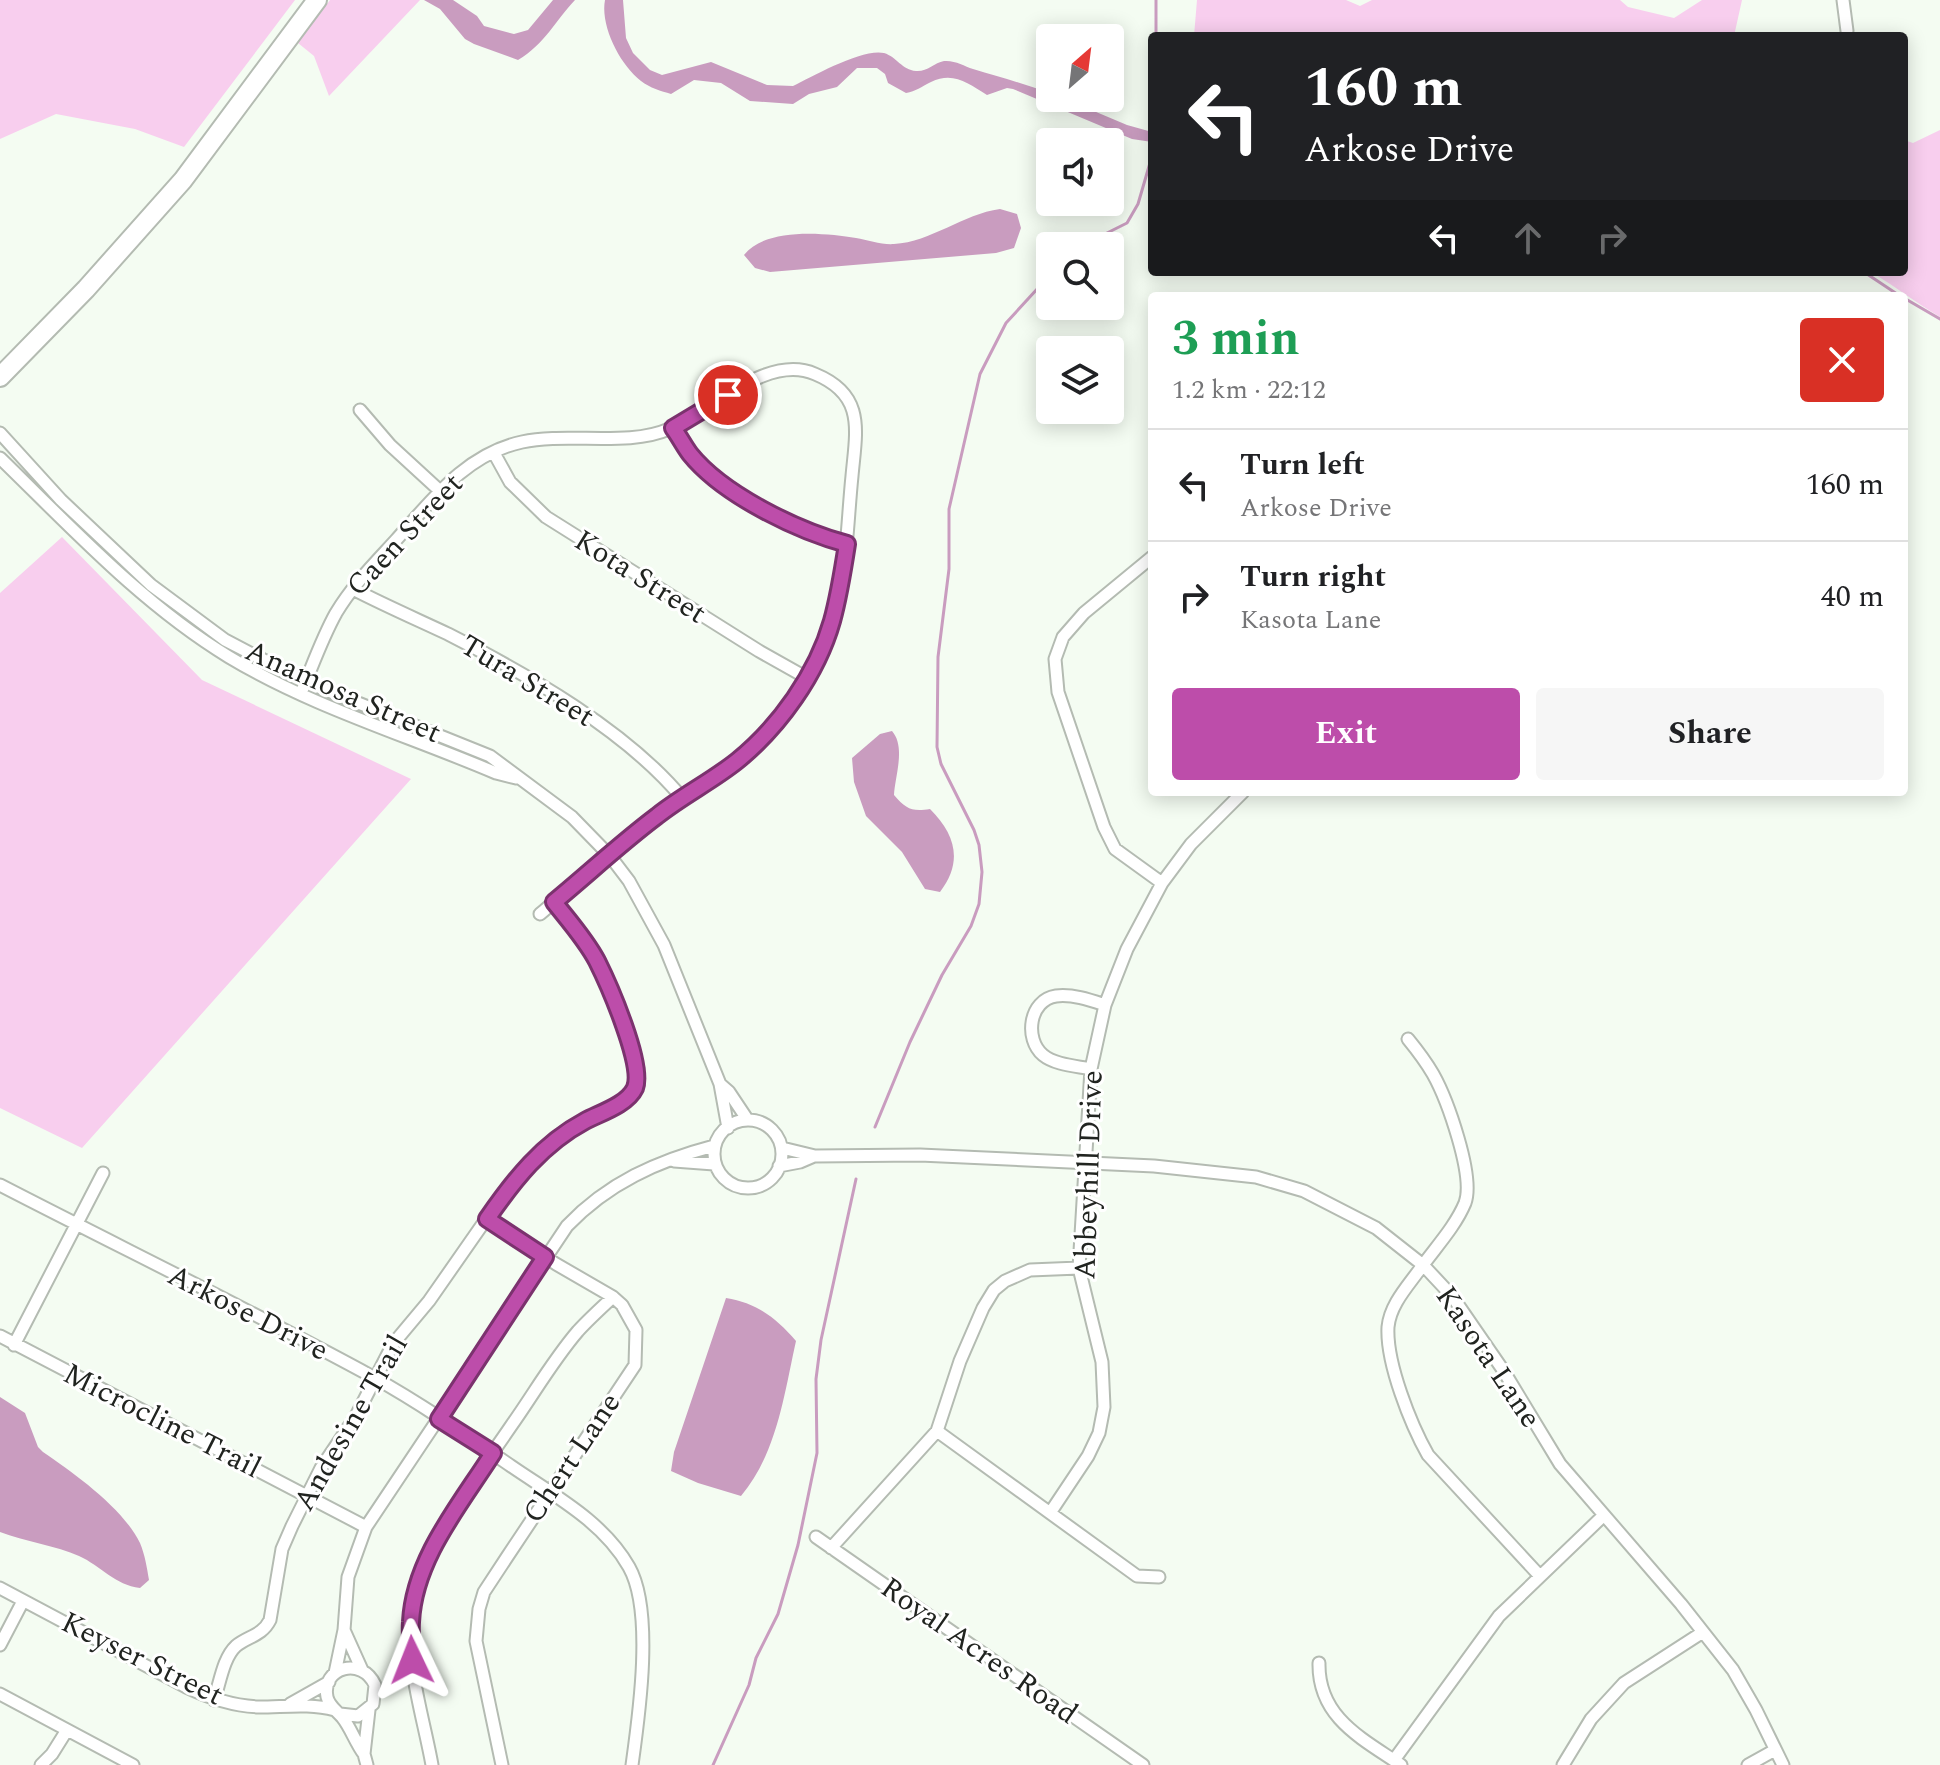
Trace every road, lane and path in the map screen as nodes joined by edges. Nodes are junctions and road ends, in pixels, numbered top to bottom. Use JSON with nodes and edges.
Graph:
{"nodes":[{"id":1,"x":317,"y":0,"type":"edge"},
{"id":2,"x":1843,"y":0,"type":"edge"},
{"id":3,"x":1847,"y":31,"type":"dead end"},
{"id":4,"x":0,"y":377,"type":"edge"},
{"id":5,"x":360,"y":410,"type":"dead end"},
{"id":6,"x":673,"y":428,"type":"junction"},
{"id":7,"x":0,"y":433,"type":"edge"},
{"id":8,"x":494,"y":453,"type":"junction"},
{"id":9,"x":0,"y":458,"type":"edge"},
{"id":10,"x":439,"y":490,"type":"junction"},
{"id":11,"x":847,"y":544,"type":"junction"},
{"id":12,"x":1148,"y":560,"type":"edge"},
{"id":13,"x":353,"y":589,"type":"junction"},
{"id":14,"x":807,"y":678,"type":"junction"},
{"id":15,"x":303,"y":688,"type":"junction"},
{"id":16,"x":1239,"y":796,"type":"edge"},
{"id":17,"x":683,"y":799,"type":"junction"},
{"id":18,"x":610,"y":856,"type":"junction"},
{"id":19,"x":1162,"y":883,"type":"junction"},
{"id":20,"x":554,"y":902,"type":"junction"},
{"id":21,"x":540,"y":914,"type":"dead end"},
{"id":22,"x":1105,"y":1005,"type":"junction"},
{"id":23,"x":1408,"y":1039,"type":"dead end"},
{"id":24,"x":1091,"y":1069,"type":"junction"},
{"id":25,"x":720,"y":1084,"type":"junction"},
{"id":26,"x":747,"y":1119,"type":"junction"},
{"id":27,"x":728,"y":1128,"type":"junction"},
{"id":28,"x":714,"y":1146,"type":"junction"},
{"id":29,"x":782,"y":1148,"type":"junction"},
{"id":30,"x":815,"y":1156,"type":"junction"},
{"id":31,"x":674,"y":1161,"type":"junction"},
{"id":32,"x":1084,"y":1163,"type":"junction"},
{"id":33,"x":714,"y":1164,"type":"junction"},
{"id":34,"x":779,"y":1166,"type":"junction"},
{"id":35,"x":103,"y":1173,"type":"dead end"},
{"id":36,"x":0,"y":1185,"type":"edge"},
{"id":37,"x":487,"y":1219,"type":"junction"},
{"id":38,"x":77,"y":1225,"type":"junction"},
{"id":39,"x":545,"y":1257,"type":"junction"},
{"id":40,"x":1423,"y":1265,"type":"junction"},
{"id":41,"x":1079,"y":1268,"type":"junction"},
{"id":42,"x":613,"y":1297,"type":"junction"},
{"id":43,"x":0,"y":1336,"type":"edge"},
{"id":44,"x":14,"y":1345,"type":"junction"},
{"id":45,"x":375,"y":1378,"type":"junction"},
{"id":46,"x":439,"y":1419,"type":"junction"},
{"id":47,"x":937,"y":1431,"type":"junction"},
{"id":48,"x":493,"y":1453,"type":"junction"},
{"id":49,"x":550,"y":1492,"type":"junction"},
{"id":50,"x":307,"y":1496,"type":"junction"},
{"id":51,"x":1050,"y":1513,"type":"junction"},
{"id":52,"x":1603,"y":1516,"type":"junction"},
{"id":53,"x":366,"y":1527,"type":"junction"},
{"id":54,"x":816,"y":1537,"type":"dead end"},
{"id":55,"x":831,"y":1548,"type":"junction"},
{"id":56,"x":1539,"y":1575,"type":"junction"},
{"id":57,"x":1159,"y":1577,"type":"dead end"},
{"id":58,"x":0,"y":1588,"type":"edge"},
{"id":59,"x":23,"y":1601,"type":"junction"},
{"id":60,"x":344,"y":1630,"type":"junction"},
{"id":61,"x":1703,"y":1632,"type":"junction"},
{"id":62,"x":0,"y":1645,"type":"edge"},
{"id":63,"x":1319,"y":1663,"type":"dead end"},
{"id":64,"x":362,"y":1670,"type":"junction"},
{"id":65,"x":332,"y":1678,"type":"junction"},
{"id":66,"x":0,"y":1694,"type":"edge"},
{"id":67,"x":214,"y":1700,"type":"junction"},
{"id":68,"x":290,"y":1704,"type":"junction"},
{"id":69,"x":369,"y":1710,"type":"junction"},
{"id":70,"x":337,"y":1712,"type":"junction"},
{"id":71,"x":67,"y":1730,"type":"junction"},
{"id":72,"x":1775,"y":1750,"type":"junction"},
{"id":73,"x":365,"y":1760,"type":"edge"},
{"id":74,"x":1397,"y":1762,"type":"edge"},
{"id":75,"x":41,"y":1765,"type":"edge"},
{"id":76,"x":133,"y":1765,"type":"edge"},
{"id":77,"x":432,"y":1765,"type":"edge"},
{"id":78,"x":502,"y":1765,"type":"edge"},
{"id":79,"x":632,"y":1765,"type":"edge"},
{"id":80,"x":1143,"y":1765,"type":"edge"},
{"id":81,"x":1563,"y":1765,"type":"edge"},
{"id":82,"x":1748,"y":1765,"type":"edge"},
{"id":83,"x":1783,"y":1765,"type":"edge"}],
"edges":[{"from":1,"to":4,"type":"main road"},
{"from":2,"to":3,"type":"street"},
{"from":5,"to":10,"type":"street"},
{"from":6,"to":8,"type":"street","name":"Caen Street"},
{"from":6,"to":11,"type":"street"},
{"from":6,"to":11,"type":"street","name":"Caen Street"},
{"from":7,"to":15,"type":"street","name":"Anamosa Street"},
{"from":8,"to":10,"type":"street","name":"Caen Street"},
{"from":8,"to":14,"type":"street","name":"Kota Street"},
{"from":9,"to":15,"type":"street","name":"Anamosa Street"},
{"from":10,"to":13,"type":"street","name":"Caen Street"},
{"from":11,"to":14,"type":"street","name":"Caen Street"},
{"from":12,"to":19,"type":"street"},
{"from":13,"to":15,"type":"street","name":"Caen Street"},
{"from":13,"to":17,"type":"street","name":"Tura Street"},
{"from":14,"to":17,"type":"street","name":"Caen Street"},
{"from":15,"to":18,"type":"street","name":"Anamosa Street"},
{"from":16,"to":19,"type":"street","name":"Abbeyhill Drive"},
{"from":17,"to":18,"type":"street","name":"Caen Street"},
{"from":18,"to":20,"type":"street","name":"Caen Street"},
{"from":18,"to":25,"type":"street","name":"Anamosa Street"},
{"from":19,"to":22,"type":"street","name":"Abbeyhill Drive"},
{"from":20,"to":21,"type":"street","name":"Caen Street"},
{"from":20,"to":37,"type":"street","name":"Andesine Trail"},
{"from":22,"to":24,"type":"street","name":"Abbeyhill Drive"},
{"from":22,"to":24,"type":"street"},
{"from":23,"to":40,"type":"street"},
{"from":24,"to":32,"type":"street","name":"Abbeyhill Drive"},
{"from":25,"to":26,"type":"street","name":"Anamosa Street"},
{"from":25,"to":27,"type":"street","name":"Anamosa Street"},
{"from":26,"to":27,"type":"street"},
{"from":26,"to":29,"type":"street","name":"Kasota Lane"},
{"from":27,"to":28,"type":"street"},
{"from":28,"to":31,"type":"street"},
{"from":28,"to":33,"type":"street"},
{"from":29,"to":30,"type":"street","name":"Kasota Lane"},
{"from":29,"to":34,"type":"street"},
{"from":30,"to":32,"type":"street","name":"Kasota Lane"},
{"from":30,"to":34,"type":"street","name":"Kasota Lane"},
{"from":31,"to":33,"type":"street"},
{"from":31,"to":39,"type":"street"},
{"from":32,"to":40,"type":"street","name":"Kasota Lane"},
{"from":32,"to":41,"type":"street","name":"Abbeyhill Drive"},
{"from":33,"to":34,"type":"street","name":"Kasota Lane"},
{"from":35,"to":38,"type":"street"},
{"from":36,"to":38,"type":"street","name":"Arkose Drive"},
{"from":37,"to":39,"type":"street","name":"Chert Lane"},
{"from":37,"to":45,"type":"street","name":"Andesine Trail"},
{"from":38,"to":44,"type":"street"},
{"from":38,"to":45,"type":"street","name":"Arkose Drive"},
{"from":39,"to":42,"type":"street","name":"Chert Lane"},
{"from":39,"to":46,"type":"street"},
{"from":40,"to":52,"type":"street","name":"Kasota Lane"},
{"from":40,"to":56,"type":"street"},
{"from":41,"to":47,"type":"street"},
{"from":41,"to":51,"type":"street","name":"Abbeyhill Drive"},
{"from":42,"to":48,"type":"street"},
{"from":42,"to":49,"type":"street","name":"Chert Lane"},
{"from":43,"to":44,"type":"street","name":"Microcline Trail"},
{"from":44,"to":50,"type":"street","name":"Microcline Trail"},
{"from":45,"to":46,"type":"street","name":"Arkose Drive"},
{"from":45,"to":50,"type":"street","name":"Andesine Trail"},
{"from":46,"to":48,"type":"street","name":"Arkose Drive"},
{"from":46,"to":53,"type":"street"},
{"from":47,"to":51,"type":"street"},
{"from":47,"to":55,"type":"street"},
{"from":48,"to":49,"type":"street","name":"Arkose Drive"},
{"from":48,"to":77,"type":"street"},
{"from":49,"to":78,"type":"street","name":"Chert Lane"},
{"from":49,"to":79,"type":"street","name":"Arkose Drive"},
{"from":50,"to":53,"type":"street","name":"Microcline Trail"},
{"from":50,"to":67,"type":"street","name":"Andesine Trail"},
{"from":51,"to":57,"type":"street"},
{"from":52,"to":56,"type":"street"},
{"from":52,"to":61,"type":"street","name":"Kasota Lane"},
{"from":53,"to":60,"type":"street"},
{"from":54,"to":55,"type":"street","name":"Royal Acres Road"},
{"from":55,"to":80,"type":"street","name":"Royal Acres Road"},
{"from":56,"to":74,"type":"street"},
{"from":58,"to":59,"type":"street","name":"Keyser Street"},
{"from":59,"to":62,"type":"street"},
{"from":59,"to":67,"type":"street","name":"Keyser Street"},
{"from":60,"to":64,"type":"street"},
{"from":60,"to":65,"type":"street"},
{"from":61,"to":72,"type":"street","name":"Kasota Lane"},
{"from":61,"to":81,"type":"street"},
{"from":63,"to":74,"type":"street"},
{"from":64,"to":65,"type":"street"},
{"from":64,"to":69,"type":"street"},
{"from":65,"to":68,"type":"street","name":"Keyser Street"},
{"from":65,"to":70,"type":"street"},
{"from":66,"to":71,"type":"street"},
{"from":67,"to":68,"type":"street","name":"Keyser Street"},
{"from":68,"to":70,"type":"street","name":"Keyser Street"},
{"from":69,"to":70,"type":"street"},
{"from":69,"to":73,"type":"street"},
{"from":70,"to":73,"type":"street"},
{"from":71,"to":75,"type":"street"},
{"from":71,"to":76,"type":"street"},
{"from":72,"to":82,"type":"street"},
{"from":72,"to":83,"type":"street","name":"Kasota Lane"}]}
